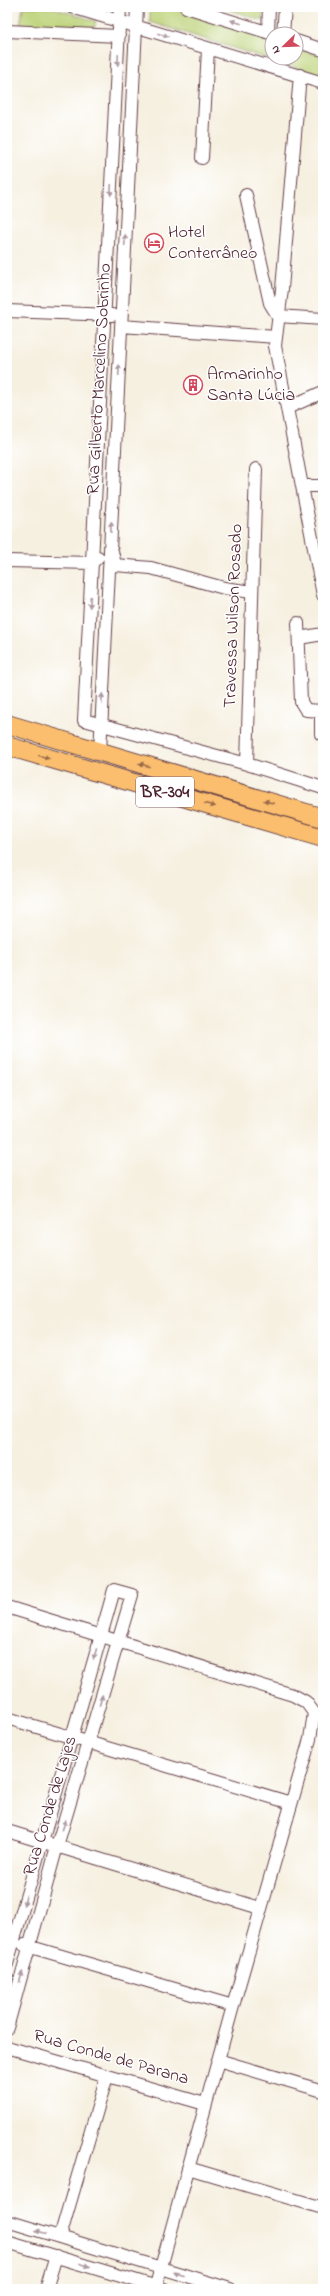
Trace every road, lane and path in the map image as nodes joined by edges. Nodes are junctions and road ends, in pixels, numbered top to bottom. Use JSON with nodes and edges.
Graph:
{"nodes":[{"id":1,"x":72,"y":7,"type":"edge"},
{"id":2,"x":120,"y":7,"type":"edge"},
{"id":3,"x":137,"y":7,"type":"edge"},
{"id":4,"x":186,"y":7,"type":"edge"},
{"id":5,"x":269,"y":7,"type":"edge"},
{"id":6,"x":284,"y":7,"type":"edge"},
{"id":7,"x":119,"y":23,"type":"junction"},
{"id":8,"x":136,"y":26,"type":"junction"},
{"id":9,"x":270,"y":26,"type":"edge"},
{"id":10,"x":283,"y":26,"type":"edge"},
{"id":11,"x":7,"y":31,"type":"edge"},
{"id":12,"x":264,"y":31,"type":"edge"},
{"id":13,"x":119,"y":36,"type":"junction"},
{"id":14,"x":304,"y":44,"type":"edge"},
{"id":15,"x":208,"y":49,"type":"junction"},
{"id":16,"x":323,"y":50,"type":"edge"},
{"id":17,"x":300,"y":75,"type":"junction"},
{"id":18,"x":323,"y":83,"type":"edge"},
{"id":19,"x":202,"y":158,"type":"dead end"},
{"id":20,"x":246,"y":196,"type":"dead end"},
{"id":21,"x":7,"y":311,"type":"edge"},
{"id":22,"x":105,"y":315,"type":"junction"},
{"id":23,"x":278,"y":316,"type":"junction"},
{"id":24,"x":323,"y":319,"type":"edge"},
{"id":25,"x":121,"y":321,"type":"junction"},
{"id":26,"x":276,"y":337,"type":"junction"},
{"id":27,"x":323,"y":392,"type":"edge"},
{"id":28,"x":101,"y":397,"type":"junction"},
{"id":29,"x":117,"y":399,"type":"junction"},
{"id":30,"x":287,"y":408,"type":"junction"},
{"id":31,"x":256,"y":469,"type":"dead end"},
{"id":32,"x":302,"y":486,"type":"junction"},
{"id":33,"x":323,"y":486,"type":"edge"},
{"id":34,"x":110,"y":546,"type":"junction"},
{"id":35,"x":7,"y":561,"type":"edge"},
{"id":36,"x":92,"y":563,"type":"junction"},
{"id":37,"x":252,"y":592,"type":"junction"},
{"id":38,"x":323,"y":595,"type":"edge"},
{"id":39,"x":298,"y":623,"type":"dead end"},
{"id":40,"x":323,"y":634,"type":"edge"},
{"id":41,"x":299,"y":638,"type":"junction"},
{"id":42,"x":322,"y":712,"type":"edge"},
{"id":43,"x":7,"y":724,"type":"edge"},
{"id":44,"x":101,"y":724,"type":"junction"},
{"id":45,"x":321,"y":734,"type":"dead end"},
{"id":46,"x":7,"y":746,"type":"edge"},
{"id":47,"x":100,"y":752,"type":"junction"},
{"id":48,"x":247,"y":764,"type":"junction"},
{"id":49,"x":323,"y":788,"type":"edge"},
{"id":50,"x":323,"y":818,"type":"edge"},
{"id":51,"x":323,"y":838,"type":"edge"},
{"id":52,"x":7,"y":1607,"type":"edge"},
{"id":53,"x":100,"y":1634,"type":"junction"},
{"id":54,"x":119,"y":1640,"type":"junction"},
{"id":55,"x":7,"y":1718,"type":"edge"},
{"id":56,"x":70,"y":1737,"type":"junction"},
{"id":57,"x":89,"y":1743,"type":"junction"},
{"id":58,"x":291,"y":1803,"type":"junction"},
{"id":59,"x":7,"y":1831,"type":"edge"},
{"id":60,"x":41,"y":1842,"type":"junction"},
{"id":61,"x":57,"y":1846,"type":"junction"},
{"id":62,"x":260,"y":1908,"type":"junction"},
{"id":63,"x":10,"y":1941,"type":"edge"},
{"id":64,"x":30,"y":1946,"type":"junction"},
{"id":65,"x":7,"y":1964,"type":"edge"},
{"id":66,"x":232,"y":2006,"type":"junction"},
{"id":67,"x":7,"y":2028,"type":"edge"},
{"id":68,"x":7,"y":2047,"type":"edge"},
{"id":69,"x":218,"y":2060,"type":"junction"},
{"id":70,"x":107,"y":2076,"type":"junction"},
{"id":71,"x":323,"y":2091,"type":"edge"},
{"id":72,"x":205,"y":2104,"type":"junction"},
{"id":73,"x":188,"y":2168,"type":"junction"},
{"id":74,"x":323,"y":2208,"type":"edge"},
{"id":75,"x":7,"y":2221,"type":"edge"},
{"id":76,"x":60,"y":2237,"type":"junction"},
{"id":77,"x":7,"y":2242,"type":"edge"},
{"id":78,"x":56,"y":2256,"type":"junction"},
{"id":79,"x":161,"y":2268,"type":"junction"},
{"id":80,"x":158,"y":2288,"type":"edge"},
{"id":81,"x":46,"y":2289,"type":"edge"},
{"id":82,"x":230,"y":2289,"type":"edge"}],
"edges":[{"from":1,"to":7,"type":"street"},
{"from":2,"to":7,"type":"street","name":"Rua Gilberto Marcelino Sobrinho"},
{"from":3,"to":8,"type":"street","name":"Rua Gilberto Marcelino Sobrinho"},
{"from":12,"to":4,"type":"street","one_way":true},
{"from":5,"to":9,"type":"street"},
{"from":6,"to":10,"type":"street"},
{"from":7,"to":8,"type":"street"},
{"from":7,"to":13,"type":"street","name":"Rua Gilberto Marcelino Sobrinho"},
{"from":8,"to":15,"type":"street","one_way":true},
{"from":25,"to":8,"type":"street","name":"Rua Gilberto Marcelino Sobrinho","one_way":true},
{"from":11,"to":13,"type":"street"},
{"from":13,"to":22,"type":"street","name":"Rua Gilberto Marcelino Sobrinho","one_way":true},
{"from":14,"to":16,"type":"street"},
{"from":15,"to":17,"type":"street"},
{"from":15,"to":19,"type":"street"},
{"from":17,"to":18,"type":"street"},
{"from":17,"to":23,"type":"street"},
{"from":20,"to":23,"type":"street"},
{"from":21,"to":22,"type":"street"},
{"from":22,"to":25,"type":"street"},
{"from":22,"to":28,"type":"street","name":"Rua Gilberto Marcelino Sobrinho"},
{"from":23,"to":24,"type":"street"},
{"from":23,"to":26,"type":"street"},
{"from":25,"to":26,"type":"street"},
{"from":29,"to":25,"type":"street","name":"Rua Gilberto Marcelino Sobrinho","one_way":true},
{"from":26,"to":30,"type":"street"},
{"from":27,"to":30,"type":"street"},
{"from":28,"to":29,"type":"street"},
{"from":28,"to":36,"type":"street","name":"Rua Gilberto Marcelino Sobrinho"},
{"from":34,"to":29,"type":"street","name":"Rua Gilberto Marcelino Sobrinho","one_way":true},
{"from":30,"to":32,"type":"street"},
{"from":31,"to":37,"type":"street","name":"Travessa Wilson Rosado"},
{"from":32,"to":33,"type":"street"},
{"from":32,"to":38,"type":"street"},
{"from":34,"to":36,"type":"street"},
{"from":34,"to":37,"type":"street"},
{"from":44,"to":34,"type":"street","name":"Rua Gilberto Marcelino Sobrinho","one_way":true},
{"from":35,"to":36,"type":"street"},
{"from":36,"to":44,"type":"street","name":"Rua Gilberto Marcelino Sobrinho","one_way":true},
{"from":37,"to":48,"type":"street","name":"Travessa Wilson Rosado"},
{"from":39,"to":41,"type":"street"},
{"from":40,"to":41,"type":"street"},
{"from":41,"to":42,"type":"street"},
{"from":42,"to":45,"type":"street"},
{"from":43,"to":47,"type":"highway","number":"BR-304"},
{"from":44,"to":47,"type":"street","name":"Rua Gilberto Marcelino Sobrinho"},
{"from":44,"to":48,"type":"street"},
{"from":46,"to":51,"type":"highway","number":"BR-304","one_way":true},
{"from":50,"to":47,"type":"highway","number":"BR-304","one_way":true},
{"from":48,"to":49,"type":"street"},
{"from":52,"to":53,"type":"street"},
{"from":53,"to":54,"type":"street"},
{"from":53,"to":54,"type":"street","name":"Rua Conde de Lajes"},
{"from":53,"to":56,"type":"street","name":"Rua Conde de Lajes","one_way":true},
{"from":57,"to":54,"type":"street","name":"Rua Conde de Lajes","one_way":true},
{"from":54,"to":58,"type":"street"},
{"from":55,"to":56,"type":"street"},
{"from":56,"to":57,"type":"street"},
{"from":56,"to":60,"type":"street","name":"Rua Conde de Lajes"},
{"from":57,"to":58,"type":"street"},
{"from":61,"to":57,"type":"street","name":"Rua Conde de Lajes","one_way":true},
{"from":58,"to":62,"type":"street"},
{"from":59,"to":60,"type":"street"},
{"from":60,"to":61,"type":"street"},
{"from":60,"to":63,"type":"street","name":"Rua Conde de Lajes","one_way":true},
{"from":61,"to":62,"type":"street"},
{"from":61,"to":64,"type":"street","name":"Rua Conde de Lajes"},
{"from":62,"to":66,"type":"street"},
{"from":63,"to":64,"type":"street"},
{"from":63,"to":65,"type":"street","name":"Rua Conde de Lajes"},
{"from":64,"to":66,"type":"street"},
{"from":67,"to":64,"type":"street","name":"Rua Conde de Lajes","one_way":true},
{"from":66,"to":69,"type":"street"},
{"from":68,"to":70,"type":"street","name":"Rua Conde de Parana"},
{"from":69,"to":71,"type":"street"},
{"from":69,"to":72,"type":"street"},
{"from":70,"to":72,"type":"street","name":"Rua Conde de Parana"},
{"from":70,"to":76,"type":"street"},
{"from":72,"to":73,"type":"street"},
{"from":73,"to":74,"type":"street"},
{"from":73,"to":79,"type":"street"},
{"from":76,"to":75,"type":"street","one_way":true},
{"from":76,"to":79,"type":"street"},
{"from":77,"to":78,"type":"street"},
{"from":78,"to":80,"type":"street","one_way":true},
{"from":78,"to":81,"type":"street"},
{"from":79,"to":80,"type":"street"},
{"from":82,"to":79,"type":"street","one_way":true}]}
